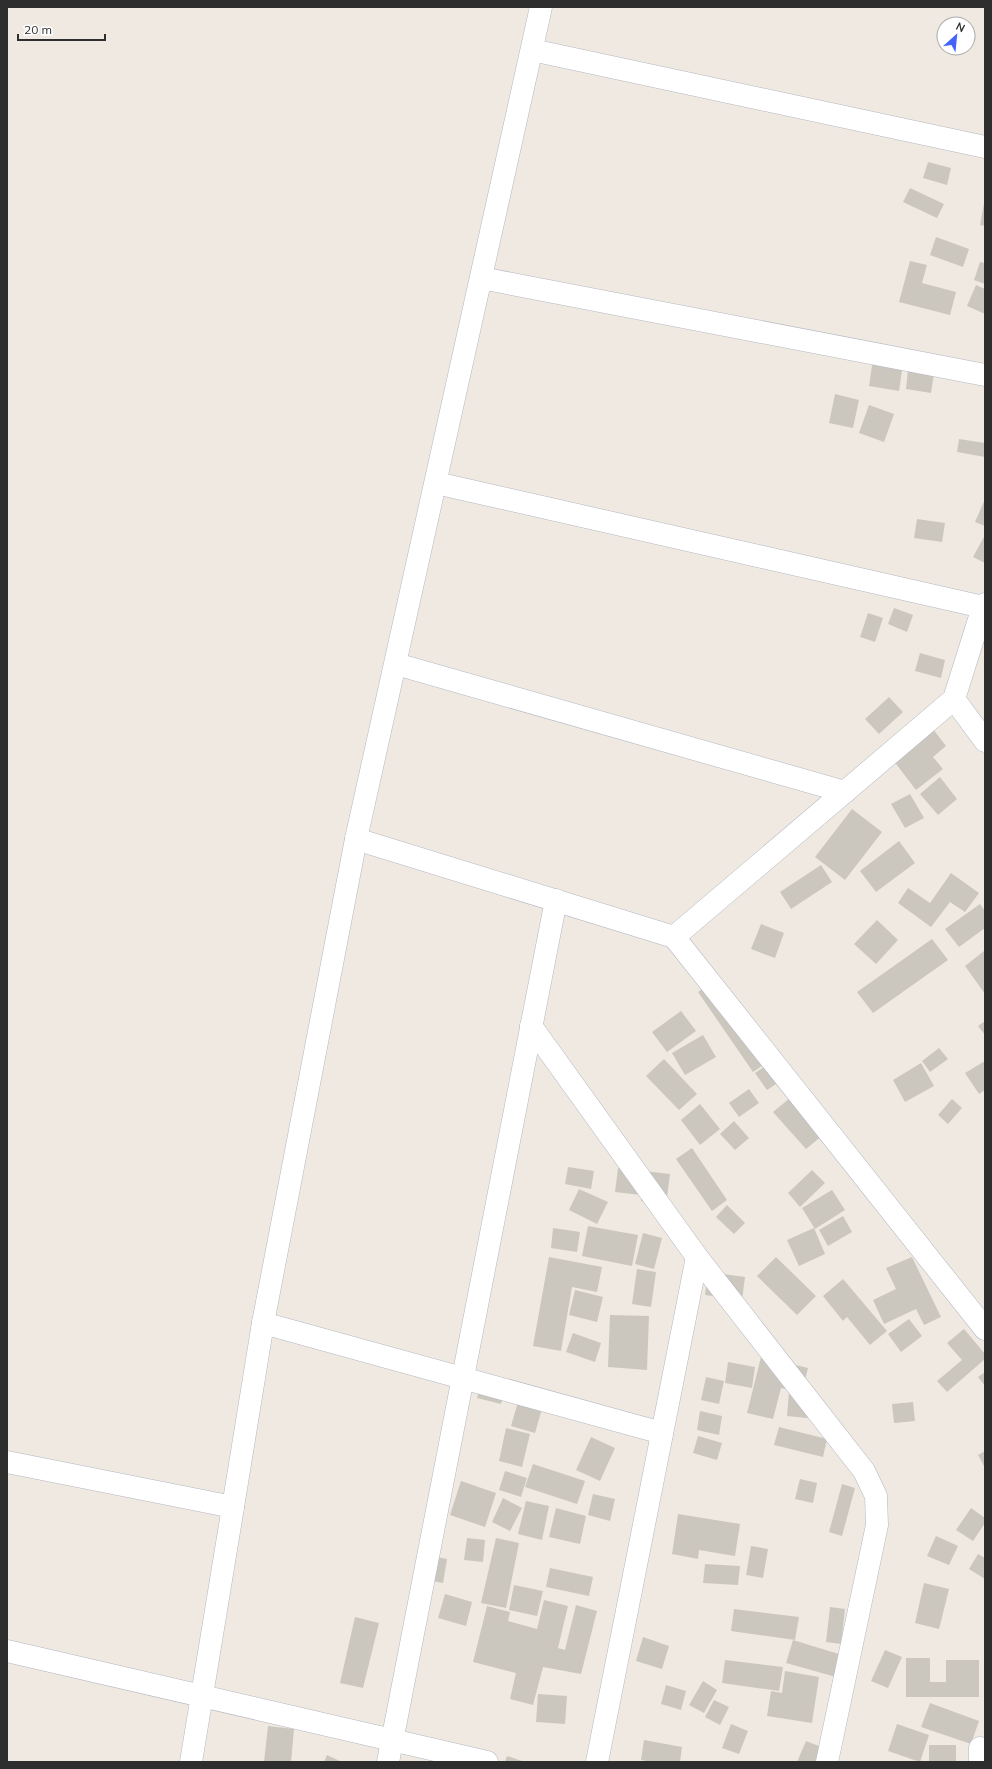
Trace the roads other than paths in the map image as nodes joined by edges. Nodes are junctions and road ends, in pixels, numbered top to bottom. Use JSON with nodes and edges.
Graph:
{"nodes":[{"id":1,"x":541,"y":7,"type":"edge"},
{"id":2,"x":532,"y":50,"type":"junction"},
{"id":3,"x":985,"y":147,"type":"edge"},
{"id":4,"x":481,"y":278,"type":"junction"},
{"id":5,"x":985,"y":374,"type":"edge"},
{"id":6,"x":436,"y":483,"type":"junction"},
{"id":7,"x":984,"y":605,"type":"edge"},
{"id":8,"x":396,"y":664,"type":"junction"},
{"id":9,"x":954,"y":699,"type":"junction"},
{"id":10,"x":985,"y":742,"type":"edge"},
{"id":11,"x":845,"y":792,"type":"junction"},
{"id":12,"x":356,"y":839,"type":"junction"},
{"id":13,"x":556,"y":900,"type":"junction"},
{"id":14,"x":674,"y":937,"type":"junction"},
{"id":15,"x":531,"y":1026,"type":"junction"},
{"id":16,"x":697,"y":1257,"type":"junction"},
{"id":17,"x":263,"y":1323,"type":"junction"},
{"id":18,"x":985,"y":1329,"type":"edge"},
{"id":19,"x":462,"y":1378,"type":"junction"},
{"id":20,"x":662,"y":1433,"type":"junction"},
{"id":21,"x":7,"y":1462,"type":"edge"},
{"id":22,"x":233,"y":1507,"type":"junction"},
{"id":23,"x":7,"y":1651,"type":"edge"},
{"id":24,"x":202,"y":1697,"type":"junction"},
{"id":25,"x":389,"y":1751,"type":"edge"},
{"id":26,"x":191,"y":1762,"type":"edge"},
{"id":27,"x":487,"y":1762,"type":"edge"},
{"id":28,"x":597,"y":1762,"type":"edge"},
{"id":29,"x":827,"y":1762,"type":"edge"}],
"edges":[{"from":1,"to":2,"type":"street"},
{"from":2,"to":3,"type":"street"},
{"from":2,"to":4,"type":"street"},
{"from":4,"to":5,"type":"street"},
{"from":4,"to":6,"type":"street"},
{"from":6,"to":7,"type":"street"},
{"from":6,"to":8,"type":"street"},
{"from":7,"to":9,"type":"street"},
{"from":8,"to":11,"type":"street"},
{"from":8,"to":12,"type":"street"},
{"from":9,"to":10,"type":"street"},
{"from":9,"to":11,"type":"street"},
{"from":11,"to":14,"type":"street"},
{"from":12,"to":13,"type":"street"},
{"from":12,"to":17,"type":"street"},
{"from":13,"to":14,"type":"street"},
{"from":13,"to":15,"type":"street"},
{"from":14,"to":18,"type":"street"},
{"from":15,"to":16,"type":"street"},
{"from":15,"to":19,"type":"street"},
{"from":16,"to":20,"type":"street"},
{"from":16,"to":29,"type":"street"},
{"from":17,"to":19,"type":"street"},
{"from":17,"to":22,"type":"street"},
{"from":19,"to":20,"type":"street"},
{"from":19,"to":25,"type":"street"},
{"from":20,"to":28,"type":"street"},
{"from":21,"to":22,"type":"street"},
{"from":22,"to":24,"type":"street"},
{"from":23,"to":24,"type":"street"},
{"from":24,"to":25,"type":"street"},
{"from":24,"to":26,"type":"street"},
{"from":25,"to":27,"type":"street"}]}
